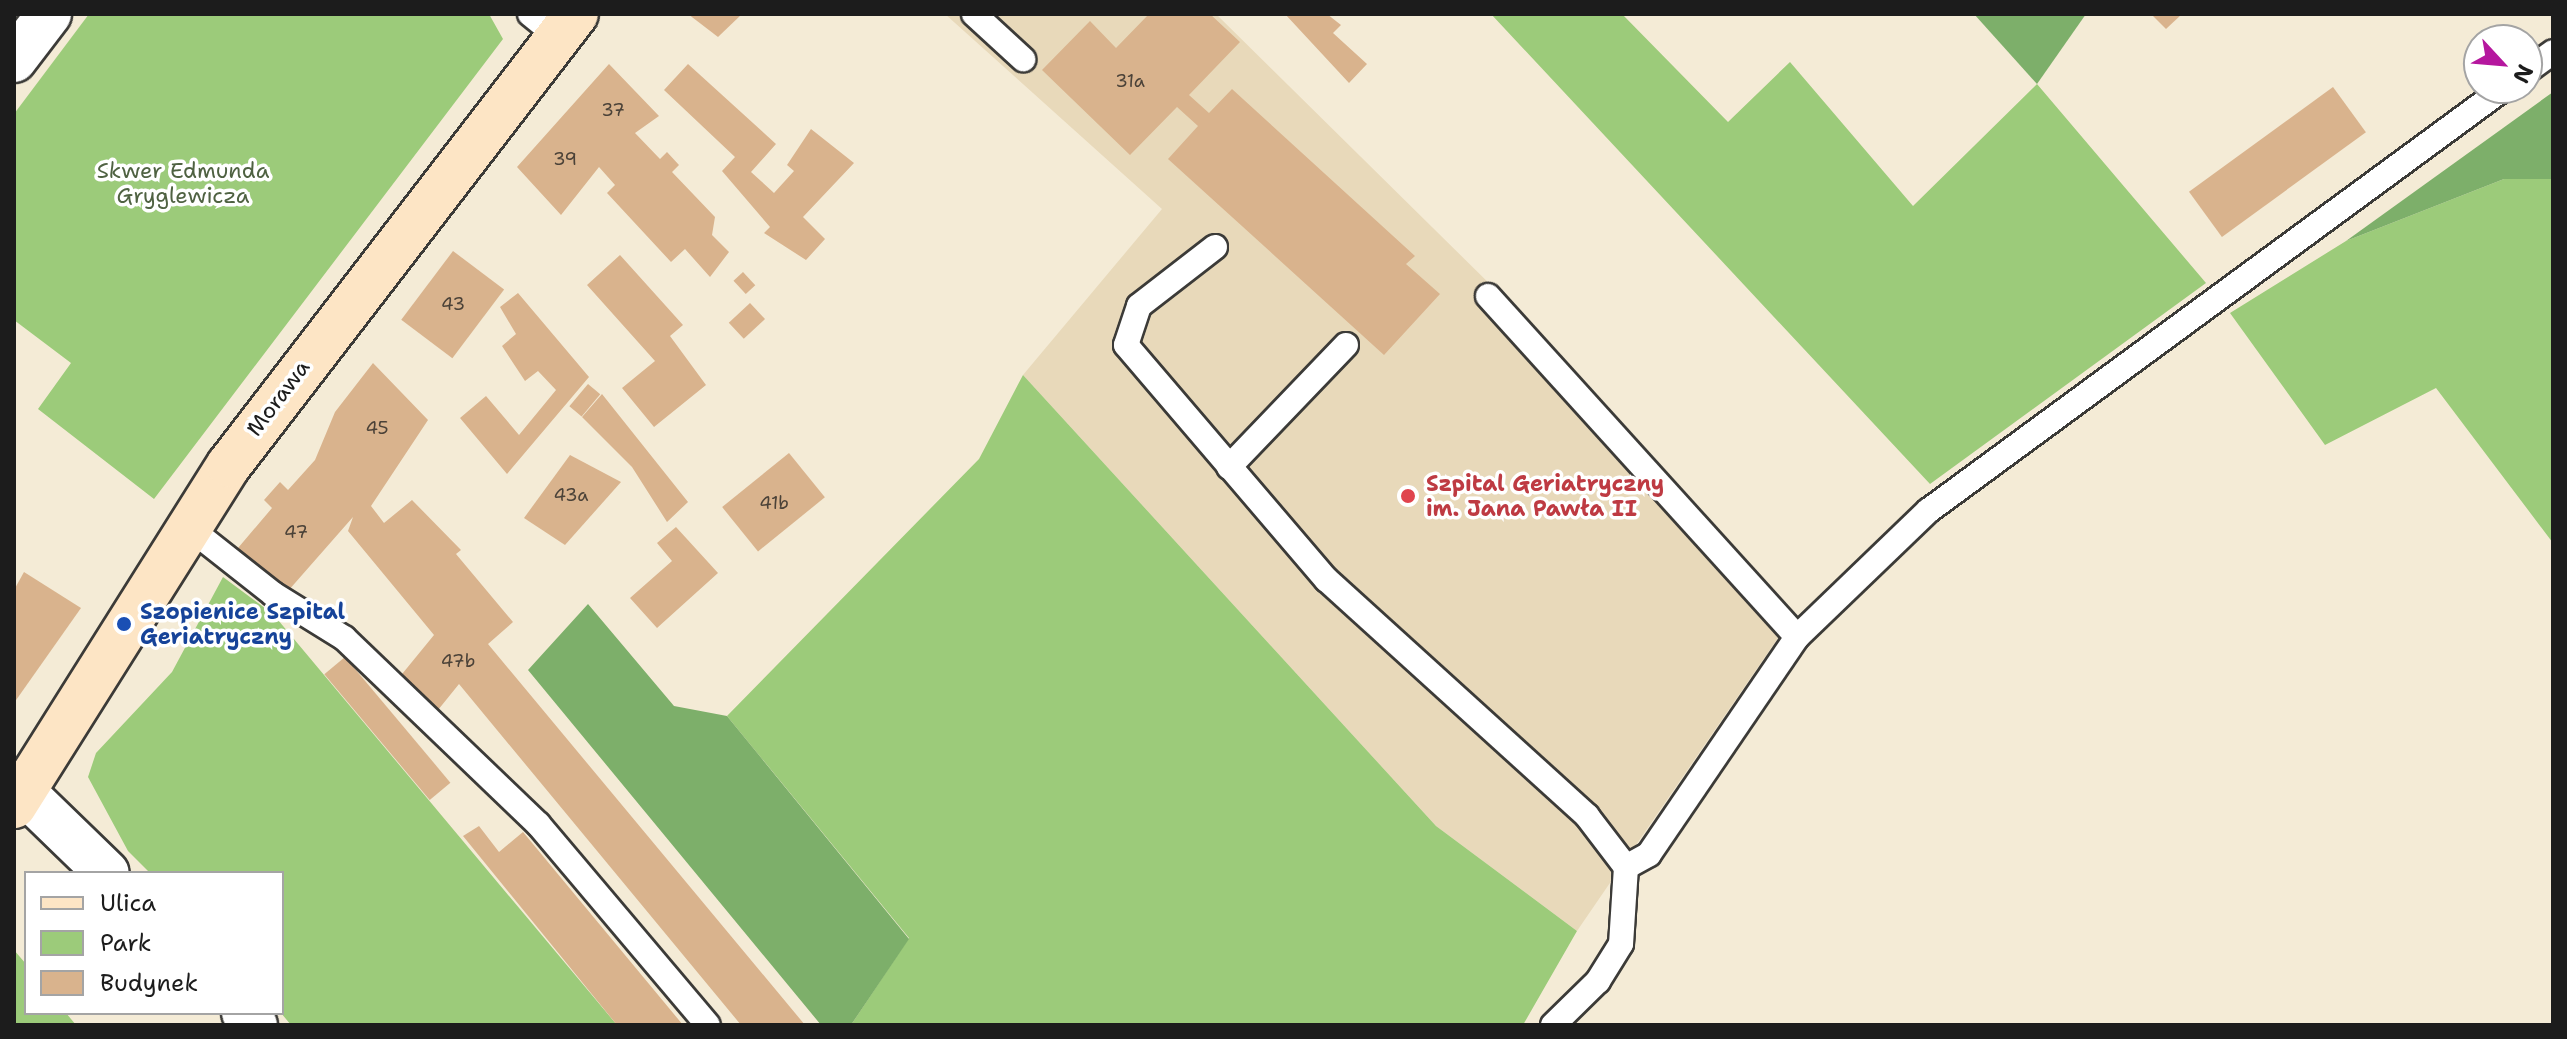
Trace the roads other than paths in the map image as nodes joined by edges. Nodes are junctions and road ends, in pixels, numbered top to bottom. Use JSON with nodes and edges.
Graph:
{"nodes":[{"id":1,"x":49,"y":14,"type":"edge"},
{"id":2,"x":974,"y":14,"type":"edge"},
{"id":3,"x":554,"y":21,"type":"edge"},
{"id":4,"x":1023,"y":59,"type":"dead end"},
{"id":5,"x":14,"y":60,"type":"edge"},
{"id":6,"x":2482,"y":104,"type":"edge"},
{"id":7,"x":1215,"y":247,"type":"dead end"},
{"id":8,"x":1488,"y":296,"type":"dead end"},
{"id":9,"x":1346,"y":345,"type":"dead end"},
{"id":10,"x":1229,"y":467,"type":"junction"},
{"id":11,"x":187,"y":526,"type":"junction"},
{"id":12,"x":1797,"y":637,"type":"junction"},
{"id":13,"x":17,"y":794,"type":"edge"},
{"id":14,"x":1626,"y":867,"type":"junction"},
{"id":15,"x":105,"y":871,"type":"edge"},
{"id":16,"x":708,"y":1025,"type":"edge"},
{"id":17,"x":1553,"y":1025,"type":"edge"}],
"edges":[{"from":1,"to":5,"type":"street"},
{"from":2,"to":4,"type":"lane"},
{"from":3,"to":11,"type":"street","name":"Morawa"},
{"from":6,"to":12,"type":"lane"},
{"from":7,"to":10,"type":"lane"},
{"from":8,"to":12,"type":"lane"},
{"from":9,"to":10,"type":"lane"},
{"from":10,"to":14,"type":"lane"},
{"from":11,"to":13,"type":"street","name":"Morawa"},
{"from":11,"to":16,"type":"lane"},
{"from":12,"to":14,"type":"lane"},
{"from":13,"to":15,"type":"street"},
{"from":14,"to":17,"type":"lane"}]}
